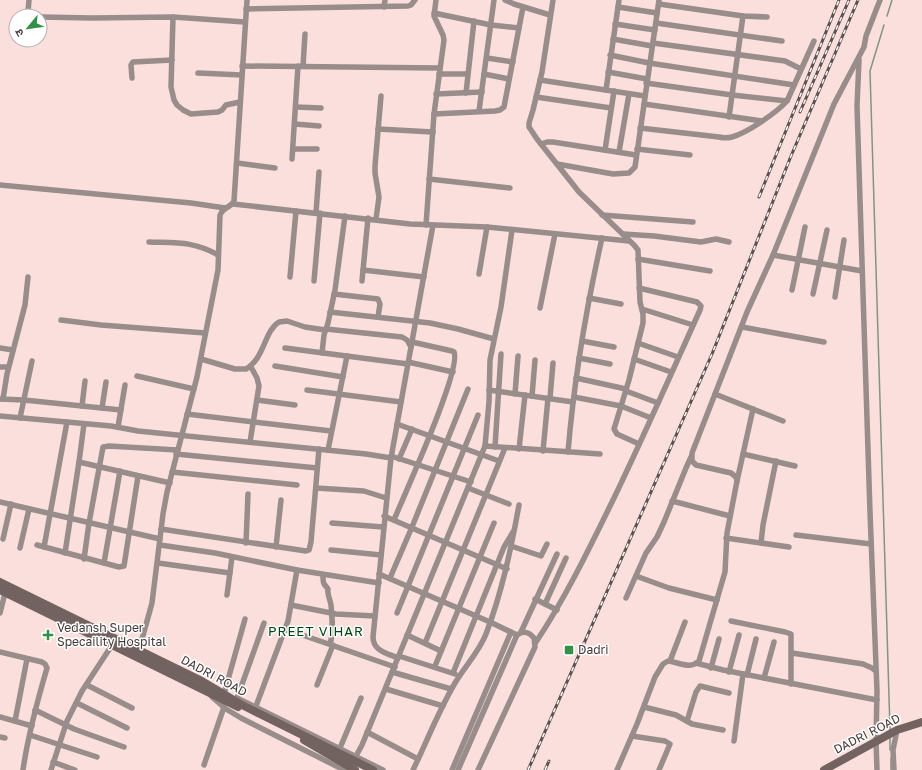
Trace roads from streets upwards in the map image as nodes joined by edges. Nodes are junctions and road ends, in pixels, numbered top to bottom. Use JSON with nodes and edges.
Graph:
{"nodes":[{"id":1,"x":246,"y":0,"type":"edge"},
{"id":2,"x":385,"y":0,"type":"edge"},
{"id":3,"x":415,"y":0,"type":"edge"},
{"id":4,"x":436,"y":0,"type":"edge"},
{"id":5,"x":494,"y":0,"type":"edge"},
{"id":6,"x":505,"y":0,"type":"edge"},
{"id":7,"x":553,"y":0,"type":"edge"},
{"id":8,"x":619,"y":0,"type":"edge"},
{"id":9,"x":880,"y":0,"type":"edge"},
{"id":10,"x":659,"y":2,"type":"edge"},
{"id":11,"x":384,"y":7,"type":"junction"},
{"id":12,"x":523,"y":7,"type":"junction"},
{"id":13,"x":618,"y":7,"type":"junction"},
{"id":14,"x":246,"y":9,"type":"junction"},
{"id":15,"x":434,"y":13,"type":"junction"},
{"id":16,"x":657,"y":13,"type":"junction"},
{"id":17,"x":550,"y":15,"type":"junction"},
{"id":18,"x":743,"y":16,"type":"junction"},
{"id":19,"x":48,"y":17,"type":"edge"},
{"id":20,"x":173,"y":17,"type":"junction"},
{"id":21,"x":767,"y":18,"type":"dead end"},
{"id":22,"x":474,"y":21,"type":"junction"},
{"id":23,"x":245,"y":22,"type":"junction"},
{"id":24,"x":656,"y":23,"type":"junction"},
{"id":25,"x":491,"y":24,"type":"junction"},
{"id":26,"x":615,"y":24,"type":"junction"},
{"id":27,"x":519,"y":28,"type":"junction"},
{"id":28,"x":655,"y":30,"type":"junction"},
{"id":29,"x":305,"y":34,"type":"dead end"},
{"id":30,"x":740,"y":35,"type":"junction"},
{"id":31,"x":613,"y":39,"type":"junction"},
{"id":32,"x":782,"y":41,"type":"dead end"},
{"id":33,"x":814,"y":41,"type":"dead end"},
{"id":34,"x":653,"y":45,"type":"junction"},
{"id":35,"x":610,"y":55,"type":"junction"},
{"id":36,"x":737,"y":55,"type":"junction"},
{"id":37,"x":487,"y":58,"type":"junction"},
{"id":38,"x":859,"y":58,"type":"junction"},
{"id":39,"x":172,"y":60,"type":"junction"},
{"id":40,"x":513,"y":62,"type":"junction"},
{"id":41,"x":649,"y":63,"type":"junction"},
{"id":42,"x":242,"y":66,"type":"junction"},
{"id":43,"x":301,"y":66,"type":"junction"},
{"id":44,"x":801,"y":69,"type":"junction"},
{"id":45,"x":440,"y":71,"type":"junction"},
{"id":46,"x":608,"y":72,"type":"junction"},
{"id":47,"x":198,"y":73,"type":"dead end"},
{"id":48,"x":467,"y":74,"type":"junction"},
{"id":49,"x":484,"y":74,"type":"junction"},
{"id":50,"x":242,"y":75,"type":"junction"},
{"id":51,"x":735,"y":75,"type":"junction"},
{"id":52,"x":132,"y":78,"type":"dead end"},
{"id":53,"x":509,"y":79,"type":"junction"},
{"id":54,"x":540,"y":80,"type":"junction"},
{"id":55,"x":647,"y":81,"type":"junction"},
{"id":56,"x":794,"y":85,"type":"junction"},
{"id":57,"x":606,"y":90,"type":"junction"},
{"id":58,"x":614,"y":91,"type":"junction"},
{"id":59,"x":482,"y":92,"type":"junction"},
{"id":60,"x":466,"y":93,"type":"junction"},
{"id":61,"x":436,"y":94,"type":"junction"},
{"id":62,"x":629,"y":94,"type":"junction"},
{"id":63,"x":732,"y":95,"type":"junction"},
{"id":64,"x":381,"y":96,"type":"dead end"},
{"id":65,"x":645,"y":96,"type":"junction"},
{"id":66,"x":536,"y":97,"type":"junction"},
{"id":67,"x":787,"y":101,"type":"junction"},
{"id":68,"x":240,"y":102,"type":"junction"},
{"id":69,"x":644,"y":104,"type":"junction"},
{"id":70,"x":296,"y":107,"type":"junction"},
{"id":71,"x":321,"y":108,"type":"dead end"},
{"id":72,"x":611,"y":108,"type":"junction"},
{"id":73,"x":479,"y":111,"type":"junction"},
{"id":74,"x":434,"y":114,"type":"junction"},
{"id":75,"x":729,"y":117,"type":"junction"},
{"id":76,"x":762,"y":121,"type":"junction"},
{"id":77,"x":294,"y":124,"type":"junction"},
{"id":78,"x":319,"y":126,"type":"dead end"},
{"id":79,"x":640,"y":128,"type":"junction"},
{"id":80,"x":378,"y":129,"type":"junction"},
{"id":81,"x":433,"y":132,"type":"junction"},
{"id":82,"x":541,"y":144,"type":"junction"},
{"id":83,"x":293,"y":149,"type":"junction"},
{"id":84,"x":317,"y":149,"type":"dead end"},
{"id":85,"x":605,"y":150,"type":"junction"},
{"id":86,"x":619,"y":152,"type":"junction"},
{"id":87,"x":637,"y":152,"type":"junction"},
{"id":88,"x":690,"y":155,"type":"dead end"},
{"id":89,"x":292,"y":159,"type":"dead end"},
{"id":90,"x":237,"y":163,"type":"junction"},
{"id":91,"x":557,"y":164,"type":"junction"},
{"id":92,"x":275,"y":168,"type":"dead end"},
{"id":93,"x":318,"y":172,"type":"dead end"},
{"id":94,"x":429,"y":179,"type":"junction"},
{"id":95,"x":0,"y":185,"type":"edge"},
{"id":96,"x":510,"y":188,"type":"dead end"},
{"id":97,"x":233,"y":204,"type":"junction"},
{"id":98,"x":225,"y":208,"type":"junction"},
{"id":99,"x":296,"y":211,"type":"junction"},
{"id":100,"x":318,"y":213,"type":"junction"},
{"id":101,"x":602,"y":215,"type":"junction"},
{"id":102,"x":345,"y":216,"type":"junction"},
{"id":103,"x":368,"y":218,"type":"junction"},
{"id":104,"x":376,"y":219,"type":"junction"},
{"id":105,"x":693,"y":222,"type":"dead end"},
{"id":106,"x":426,"y":225,"type":"junction"},
{"id":107,"x":433,"y":225,"type":"junction"},
{"id":108,"x":487,"y":227,"type":"junction"},
{"id":109,"x":806,"y":227,"type":"dead end"},
{"id":110,"x":512,"y":230,"type":"junction"},
{"id":111,"x":827,"y":230,"type":"dead end"},
{"id":112,"x":555,"y":234,"type":"junction"},
{"id":113,"x":623,"y":234,"type":"junction"},
{"id":114,"x":602,"y":238,"type":"junction"},
{"id":115,"x":844,"y":240,"type":"dead end"},
{"id":116,"x":630,"y":241,"type":"junction"},
{"id":117,"x":149,"y":242,"type":"dead end"},
{"id":118,"x":729,"y":242,"type":"dead end"},
{"id":119,"x":218,"y":255,"type":"junction"},
{"id":120,"x":773,"y":255,"type":"junction"},
{"id":121,"x":638,"y":259,"type":"junction"},
{"id":122,"x":798,"y":259,"type":"junction"},
{"id":123,"x":819,"y":263,"type":"junction"},
{"id":124,"x":840,"y":267,"type":"junction"},
{"id":125,"x":363,"y":270,"type":"junction"},
{"id":126,"x":710,"y":271,"type":"dead end"},
{"id":127,"x":862,"y":271,"type":"junction"},
{"id":128,"x":479,"y":274,"type":"dead end"},
{"id":129,"x":28,"y":277,"type":"dead end"},
{"id":130,"x":290,"y":277,"type":"dead end"},
{"id":131,"x":424,"y":277,"type":"junction"},
{"id":132,"x":314,"y":281,"type":"dead end"},
{"id":133,"x":362,"y":281,"type":"dead end"},
{"id":134,"x":639,"y":288,"type":"junction"},
{"id":135,"x":792,"y":290,"type":"dead end"},
{"id":136,"x":334,"y":294,"type":"junction"},
{"id":137,"x":813,"y":294,"type":"dead end"},
{"id":138,"x":835,"y":297,"type":"dead end"},
{"id":139,"x":589,"y":298,"type":"junction"},
{"id":140,"x":621,"y":304,"type":"dead end"},
{"id":141,"x":540,"y":308,"type":"dead end"},
{"id":142,"x":642,"y":309,"type":"junction"},
{"id":143,"x":330,"y":312,"type":"junction"},
{"id":144,"x":378,"y":317,"type":"junction"},
{"id":145,"x":61,"y":320,"type":"dead end"},
{"id":146,"x":416,"y":321,"type":"junction"},
{"id":147,"x":693,"y":325,"type":"junction"},
{"id":148,"x":742,"y":327,"type":"junction"},
{"id":149,"x":325,"y":329,"type":"junction"},
{"id":150,"x":205,"y":333,"type":"junction"},
{"id":151,"x":494,"y":339,"type":"junction"},
{"id":152,"x":582,"y":341,"type":"junction"},
{"id":153,"x":824,"y":342,"type":"dead end"},
{"id":154,"x":638,"y":343,"type":"junction"},
{"id":155,"x":412,"y":344,"type":"junction"},
{"id":156,"x":614,"y":347,"type":"dead end"},
{"id":157,"x":0,"y":348,"type":"edge"},
{"id":158,"x":285,"y":348,"type":"dead end"},
{"id":159,"x":13,"y":350,"type":"junction"},
{"id":160,"x":322,"y":353,"type":"junction"},
{"id":161,"x":501,"y":354,"type":"dead end"},
{"id":162,"x":348,"y":356,"type":"junction"},
{"id":163,"x":518,"y":356,"type":"dead end"},
{"id":164,"x":678,"y":357,"type":"junction"},
{"id":165,"x":579,"y":358,"type":"junction"},
{"id":166,"x":200,"y":359,"type":"junction"},
{"id":167,"x":634,"y":359,"type":"junction"},
{"id":168,"x":535,"y":360,"type":"dead end"},
{"id":169,"x":32,"y":361,"type":"dead end"},
{"id":170,"x":408,"y":363,"type":"junction"},
{"id":171,"x":553,"y":363,"type":"dead end"},
{"id":172,"x":610,"y":364,"type":"dead end"},
{"id":173,"x":0,"y":366,"type":"edge"},
{"id":174,"x":275,"y":366,"type":"dead end"},
{"id":175,"x":251,"y":367,"type":"junction"},
{"id":176,"x":8,"y":368,"type":"junction"},
{"id":177,"x":453,"y":372,"type":"junction"},
{"id":178,"x":672,"y":372,"type":"junction"},
{"id":179,"x":137,"y":376,"type":"dead end"},
{"id":180,"x":343,"y":377,"type":"junction"},
{"id":181,"x":576,"y":378,"type":"junction"},
{"id":182,"x":86,"y":381,"type":"dead end"},
{"id":183,"x":3,"y":382,"type":"edge"},
{"id":184,"x":106,"y":382,"type":"dead end"},
{"id":185,"x":125,"y":385,"type":"dead end"},
{"id":186,"x":194,"y":389,"type":"junction"},
{"id":187,"x":468,"y":389,"type":"dead end"},
{"id":188,"x":307,"y":390,"type":"dead end"},
{"id":189,"x":489,"y":390,"type":"junction"},
{"id":190,"x":626,"y":390,"type":"junction"},
{"id":191,"x":499,"y":391,"type":"junction"},
{"id":192,"x":339,"y":394,"type":"junction"},
{"id":193,"x":515,"y":394,"type":"junction"},
{"id":194,"x":715,"y":394,"type":"junction"},
{"id":195,"x":525,"y":395,"type":"junction"},
{"id":196,"x":532,"y":396,"type":"junction"},
{"id":197,"x":549,"y":398,"type":"junction"},
{"id":198,"x":1,"y":399,"type":"edge"},
{"id":199,"x":573,"y":399,"type":"junction"},
{"id":200,"x":24,"y":400,"type":"junction"},
{"id":201,"x":257,"y":400,"type":"junction"},
{"id":202,"x":401,"y":402,"type":"junction"},
{"id":203,"x":658,"y":403,"type":"junction"},
{"id":204,"x":295,"y":405,"type":"dead end"},
{"id":205,"x":82,"y":406,"type":"junction"},
{"id":206,"x":621,"y":406,"type":"junction"},
{"id":207,"x":102,"y":408,"type":"junction"},
{"id":208,"x":753,"y":409,"type":"junction"},
{"id":209,"x":121,"y":410,"type":"junction"},
{"id":210,"x":187,"y":414,"type":"junction"},
{"id":211,"x":478,"y":415,"type":"dead end"},
{"id":212,"x":0,"y":416,"type":"edge"},
{"id":213,"x":20,"y":418,"type":"junction"},
{"id":214,"x":651,"y":418,"type":"junction"},
{"id":215,"x":783,"y":421,"type":"dead end"},
{"id":216,"x":67,"y":422,"type":"junction"},
{"id":217,"x":254,"y":422,"type":"junction"},
{"id":218,"x":84,"y":424,"type":"junction"},
{"id":219,"x":397,"y":424,"type":"junction"},
{"id":220,"x":118,"y":427,"type":"junction"},
{"id":221,"x":412,"y":429,"type":"junction"},
{"id":222,"x":332,"y":431,"type":"junction"},
{"id":223,"x":181,"y":434,"type":"junction"},
{"id":224,"x":429,"y":436,"type":"junction"},
{"id":225,"x":250,"y":442,"type":"junction"},
{"id":226,"x":446,"y":443,"type":"junction"},
{"id":227,"x":639,"y":444,"type":"junction"},
{"id":228,"x":486,"y":446,"type":"junction"},
{"id":229,"x":495,"y":447,"type":"junction"},
{"id":230,"x":505,"y":448,"type":"junction"},
{"id":231,"x":319,"y":449,"type":"junction"},
{"id":232,"x":464,"y":449,"type":"junction"},
{"id":233,"x":519,"y":449,"type":"junction"},
{"id":234,"x":328,"y":450,"type":"junction"},
{"id":235,"x":543,"y":451,"type":"junction"},
{"id":236,"x":177,"y":452,"type":"junction"},
{"id":237,"x":568,"y":452,"type":"junction"},
{"id":238,"x":600,"y":454,"type":"dead end"},
{"id":239,"x":743,"y":454,"type":"junction"},
{"id":240,"x":482,"y":455,"type":"junction"},
{"id":241,"x":391,"y":457,"type":"junction"},
{"id":242,"x":691,"y":457,"type":"junction"},
{"id":243,"x":399,"y":459,"type":"junction"},
{"id":244,"x":776,"y":461,"type":"junction"},
{"id":245,"x":79,"y":462,"type":"junction"},
{"id":246,"x":499,"y":462,"type":"junction"},
{"id":247,"x":417,"y":465,"type":"junction"},
{"id":248,"x":795,"y":466,"type":"dead end"},
{"id":249,"x":100,"y":467,"type":"junction"},
{"id":250,"x":317,"y":468,"type":"junction"},
{"id":251,"x":435,"y":470,"type":"junction"},
{"id":252,"x":120,"y":471,"type":"junction"},
{"id":253,"x":172,"y":472,"type":"junction"},
{"id":254,"x":138,"y":476,"type":"junction"},
{"id":255,"x":453,"y":476,"type":"junction"},
{"id":256,"x":737,"y":481,"type":"junction"},
{"id":257,"x":170,"y":483,"type":"junction"},
{"id":258,"x":469,"y":485,"type":"junction"},
{"id":259,"x":297,"y":486,"type":"dead end"},
{"id":260,"x":316,"y":488,"type":"junction"},
{"id":261,"x":248,"y":494,"type":"dead end"},
{"id":262,"x":485,"y":495,"type":"junction"},
{"id":263,"x":386,"y":498,"type":"junction"},
{"id":264,"x":281,"y":500,"type":"dead end"},
{"id":265,"x":672,"y":501,"type":"junction"},
{"id":266,"x":0,"y":502,"type":"edge"},
{"id":267,"x":11,"y":504,"type":"junction"},
{"id":268,"x":509,"y":504,"type":"dead end"},
{"id":269,"x":519,"y":505,"type":"dead end"},
{"id":270,"x":29,"y":509,"type":"junction"},
{"id":271,"x":51,"y":514,"type":"junction"},
{"id":272,"x":384,"y":516,"type":"junction"},
{"id":273,"x":730,"y":516,"type":"junction"},
{"id":274,"x":70,"y":518,"type":"junction"},
{"id":275,"x":394,"y":520,"type":"junction"},
{"id":276,"x":89,"y":523,"type":"junction"},
{"id":277,"x":332,"y":523,"type":"dead end"},
{"id":278,"x":494,"y":523,"type":"dead end"},
{"id":279,"x":110,"y":527,"type":"junction"},
{"id":280,"x":383,"y":527,"type":"junction"},
{"id":281,"x":412,"y":528,"type":"junction"},
{"id":282,"x":162,"y":529,"type":"junction"},
{"id":283,"x":130,"y":532,"type":"junction"},
{"id":284,"x":514,"y":532,"type":"junction"},
{"id":285,"x":429,"y":534,"type":"junction"},
{"id":286,"x":796,"y":535,"type":"dead end"},
{"id":287,"x":726,"y":538,"type":"junction"},
{"id":288,"x":3,"y":539,"type":"dead end"},
{"id":289,"x":160,"y":539,"type":"junction"},
{"id":290,"x":246,"y":542,"type":"junction"},
{"id":291,"x":446,"y":542,"type":"junction"},
{"id":292,"x":761,"y":543,"type":"junction"},
{"id":293,"x":547,"y":544,"type":"dead end"},
{"id":294,"x":871,"y":544,"type":"junction"},
{"id":295,"x":37,"y":545,"type":"dead end"},
{"id":296,"x":160,"y":545,"type":"junction"},
{"id":297,"x":511,"y":546,"type":"junction"},
{"id":298,"x":44,"y":547,"type":"junction"},
{"id":299,"x":276,"y":547,"type":"junction"},
{"id":300,"x":788,"y":547,"type":"dead end"},
{"id":301,"x":20,"y":548,"type":"dead end"},
{"id":302,"x":331,"y":550,"type":"dead end"},
{"id":303,"x":464,"y":550,"type":"junction"},
{"id":304,"x":65,"y":553,"type":"junction"},
{"id":305,"x":557,"y":554,"type":"dead end"},
{"id":306,"x":381,"y":555,"type":"junction"},
{"id":307,"x":232,"y":557,"type":"junction"},
{"id":308,"x":480,"y":557,"type":"junction"},
{"id":309,"x":566,"y":558,"type":"dead end"},
{"id":310,"x":84,"y":559,"type":"junction"},
{"id":311,"x":104,"y":563,"type":"junction"},
{"id":312,"x":158,"y":563,"type":"junction"},
{"id":313,"x":497,"y":564,"type":"junction"},
{"id":314,"x":507,"y":569,"type":"junction"},
{"id":315,"x":297,"y":570,"type":"junction"},
{"id":316,"x":230,"y":573,"type":"junction"},
{"id":317,"x":379,"y":574,"type":"junction"},
{"id":318,"x":324,"y":575,"type":"junction"},
{"id":319,"x":636,"y":576,"type":"junction"},
{"id":320,"x":390,"y":578,"type":"junction"},
{"id":321,"x":0,"y":582,"type":"edge"},
{"id":322,"x":379,"y":583,"type":"junction"},
{"id":323,"x":408,"y":586,"type":"junction"},
{"id":324,"x":2,"y":591,"type":"edge"},
{"id":325,"x":424,"y":593,"type":"junction"},
{"id":326,"x":227,"y":595,"type":"dead end"},
{"id":327,"x":626,"y":598,"type":"dead end"},
{"id":328,"x":536,"y":599,"type":"junction"},
{"id":329,"x":441,"y":600,"type":"junction"},
{"id":330,"x":717,"y":600,"type":"junction"},
{"id":331,"x":545,"y":604,"type":"junction"},
{"id":332,"x":291,"y":605,"type":"junction"},
{"id":333,"x":459,"y":608,"type":"junction"},
{"id":334,"x":557,"y":610,"type":"junction"},
{"id":335,"x":331,"y":613,"type":"junction"},
{"id":336,"x":397,"y":613,"type":"dead end"},
{"id":337,"x":0,"y":614,"type":"edge"},
{"id":338,"x":476,"y":615,"type":"junction"},
{"id":339,"x":375,"y":616,"type":"junction"},
{"id":340,"x":245,"y":619,"type":"dead end"},
{"id":341,"x":730,"y":621,"type":"dead end"},
{"id":342,"x":490,"y":622,"type":"junction"},
{"id":343,"x":685,"y":622,"type":"dead end"},
{"id":344,"x":264,"y":623,"type":"dead end"},
{"id":345,"x":286,"y":629,"type":"junction"},
{"id":346,"x":511,"y":632,"type":"junction"},
{"id":347,"x":519,"y":633,"type":"junction"},
{"id":348,"x":408,"y":635,"type":"junction"},
{"id":349,"x":739,"y":635,"type":"dead end"},
{"id":350,"x":719,"y":639,"type":"dead end"},
{"id":351,"x":756,"y":639,"type":"dead end"},
{"id":352,"x":536,"y":642,"type":"junction"},
{"id":353,"x":774,"y":642,"type":"dead end"},
{"id":354,"x":425,"y":643,"type":"junction"},
{"id":355,"x":112,"y":645,"type":"junction"},
{"id":356,"x":332,"y":645,"type":"junction"},
{"id":357,"x":139,"y":650,"type":"junction"},
{"id":358,"x":441,"y":651,"type":"junction"},
{"id":359,"x":0,"y":652,"type":"edge"},
{"id":360,"x":792,"y":653,"type":"junction"},
{"id":361,"x":399,"y":657,"type":"junction"},
{"id":362,"x":28,"y":659,"type":"junction"},
{"id":363,"x":670,"y":661,"type":"junction"},
{"id":364,"x":696,"y":663,"type":"junction"},
{"id":365,"x":435,"y":666,"type":"junction"},
{"id":366,"x":711,"y":668,"type":"junction"},
{"id":367,"x":393,"y":670,"type":"junction"},
{"id":368,"x":876,"y":671,"type":"junction"},
{"id":369,"x":729,"y":672,"type":"junction"},
{"id":370,"x":453,"y":673,"type":"junction"},
{"id":371,"x":745,"y":675,"type":"junction"},
{"id":372,"x":460,"y":676,"type":"junction"},
{"id":373,"x":764,"y":678,"type":"junction"},
{"id":374,"x":791,"y":684,"type":"junction"},
{"id":375,"x":87,"y":685,"type":"junction"},
{"id":376,"x":317,"y":685,"type":"dead end"},
{"id":377,"x":386,"y":689,"type":"junction"},
{"id":378,"x":451,"y":689,"type":"junction"},
{"id":379,"x":204,"y":691,"type":"junction"},
{"id":380,"x":729,"y":693,"type":"dead end"},
{"id":381,"x":224,"y":694,"type":"junction"},
{"id":382,"x":361,"y":698,"type":"dead end"},
{"id":383,"x":877,"y":700,"type":"junction"},
{"id":384,"x":238,"y":702,"type":"junction"},
{"id":385,"x":77,"y":703,"type":"junction"},
{"id":386,"x":256,"y":706,"type":"junction"},
{"id":387,"x":443,"y":706,"type":"junction"},
{"id":388,"x":224,"y":707,"type":"junction"},
{"id":389,"x":644,"y":707,"type":"junction"},
{"id":390,"x":132,"y":708,"type":"dead end"},
{"id":391,"x":35,"y":710,"type":"junction"},
{"id":392,"x":0,"y":717,"type":"edge"},
{"id":393,"x":15,"y":721,"type":"junction"},
{"id":394,"x":687,"y":721,"type":"junction"},
{"id":395,"x":922,"y":722,"type":"edge"},
{"id":396,"x":66,"y":725,"type":"junction"},
{"id":397,"x":32,"y":726,"type":"junction"},
{"id":398,"x":127,"y":728,"type":"dead end"},
{"id":399,"x":723,"y":730,"type":"dead end"},
{"id":400,"x":894,"y":731,"type":"junction"},
{"id":401,"x":368,"y":732,"type":"junction"},
{"id":402,"x":30,"y":735,"type":"junction"},
{"id":403,"x":632,"y":736,"type":"junction"},
{"id":404,"x":734,"y":741,"type":"dead end"},
{"id":405,"x":877,"y":741,"type":"junction"},
{"id":406,"x":59,"y":744,"type":"junction"},
{"id":407,"x":124,"y":747,"type":"dead end"},
{"id":408,"x":340,"y":748,"type":"junction"},
{"id":409,"x":356,"y":756,"type":"junction"},
{"id":410,"x":97,"y":758,"type":"dead end"},
{"id":411,"x":418,"y":759,"type":"junction"},
{"id":412,"x":53,"y":762,"type":"junction"},
{"id":413,"x":204,"y":765,"type":"dead end"},
{"id":414,"x":374,"y":769,"type":"edge"},
{"id":415,"x":23,"y":770,"type":"edge"},
{"id":416,"x":51,"y":770,"type":"edge"},
{"id":417,"x":75,"y":770,"type":"edge"},
{"id":418,"x":344,"y":770,"type":"edge"},
{"id":419,"x":355,"y":770,"type":"edge"},
{"id":420,"x":383,"y":770,"type":"edge"},
{"id":421,"x":413,"y":770,"type":"edge"},
{"id":422,"x":452,"y":770,"type":"edge"},
{"id":423,"x":458,"y":770,"type":"edge"},
{"id":424,"x":478,"y":770,"type":"edge"},
{"id":425,"x":617,"y":770,"type":"edge"},
{"id":426,"x":659,"y":770,"type":"edge"},
{"id":427,"x":824,"y":770,"type":"edge"},
{"id":428,"x":877,"y":770,"type":"edge"},
{"id":429,"x":894,"y":770,"type":"edge"}],
"edges":[{"from":1,"to":14,"type":"street"},
{"from":2,"to":11,"type":"street"},
{"from":3,"to":11,"type":"street"},
{"from":4,"to":15,"type":"street"},
{"from":5,"to":25,"type":"street"},
{"from":6,"to":12,"type":"street"},
{"from":7,"to":17,"type":"street"},
{"from":8,"to":13,"type":"street"},
{"from":9,"to":38,"type":"street"},
{"from":10,"to":16,"type":"street"},
{"from":10,"to":18,"type":"street"},
{"from":11,"to":14,"type":"street"},
{"from":12,"to":17,"type":"street"},
{"from":12,"to":27,"type":"street"},
{"from":13,"to":16,"type":"street"},
{"from":13,"to":26,"type":"street"},
{"from":14,"to":23,"type":"street"},
{"from":15,"to":22,"type":"street"},
{"from":15,"to":45,"type":"street"},
{"from":16,"to":24,"type":"street"},
{"from":17,"to":54,"type":"street"},
{"from":18,"to":21,"type":"street"},
{"from":18,"to":30,"type":"street"},
{"from":19,"to":20,"type":"street"},
{"from":20,"to":23,"type":"street"},
{"from":20,"to":39,"type":"street"},
{"from":22,"to":25,"type":"street"},
{"from":22,"to":48,"type":"street"},
{"from":23,"to":42,"type":"street"},
{"from":24,"to":28,"type":"street"},
{"from":24,"to":30,"type":"street"},
{"from":25,"to":27,"type":"street"},
{"from":25,"to":37,"type":"street"},
{"from":26,"to":28,"type":"street"},
{"from":26,"to":31,"type":"street"},
{"from":27,"to":40,"type":"street"},
{"from":28,"to":34,"type":"street"},
{"from":29,"to":43,"type":"street"},
{"from":30,"to":32,"type":"street"},
{"from":30,"to":36,"type":"street"},
{"from":31,"to":34,"type":"street"},
{"from":31,"to":35,"type":"street"},
{"from":33,"to":44,"type":"street"},
{"from":34,"to":36,"type":"street"},
{"from":34,"to":41,"type":"street"},
{"from":35,"to":41,"type":"street"},
{"from":35,"to":46,"type":"street"},
{"from":36,"to":44,"type":"street"},
{"from":36,"to":51,"type":"street"},
{"from":37,"to":40,"type":"street"},
{"from":37,"to":49,"type":"street"},
{"from":38,"to":120,"type":"street"},
{"from":38,"to":127,"type":"street"},
{"from":39,"to":52,"type":"street"},
{"from":39,"to":68,"type":"street"},
{"from":40,"to":53,"type":"street"},
{"from":41,"to":51,"type":"street"},
{"from":41,"to":55,"type":"street"},
{"from":42,"to":43,"type":"street"},
{"from":42,"to":50,"type":"street"},
{"from":43,"to":45,"type":"street"},
{"from":43,"to":70,"type":"street"},
{"from":44,"to":56,"type":"street"},
{"from":45,"to":48,"type":"street"},
{"from":45,"to":61,"type":"street"},
{"from":46,"to":55,"type":"street"},
{"from":46,"to":57,"type":"street"},
{"from":47,"to":50,"type":"street"},
{"from":48,"to":60,"type":"street"},
{"from":49,"to":53,"type":"street"},
{"from":49,"to":59,"type":"street"},
{"from":50,"to":68,"type":"street"},
{"from":51,"to":56,"type":"street"},
{"from":51,"to":63,"type":"street"},
{"from":53,"to":73,"type":"street"},
{"from":54,"to":57,"type":"street"},
{"from":54,"to":66,"type":"street"},
{"from":55,"to":63,"type":"street"},
{"from":55,"to":65,"type":"street"},
{"from":56,"to":67,"type":"street"},
{"from":57,"to":58,"type":"street"},
{"from":58,"to":62,"type":"street"},
{"from":58,"to":72,"type":"street"},
{"from":59,"to":60,"type":"street"},
{"from":59,"to":73,"type":"street"},
{"from":60,"to":61,"type":"street"},
{"from":61,"to":74,"type":"street"},
{"from":62,"to":65,"type":"street"},
{"from":62,"to":86,"type":"street"},
{"from":63,"to":67,"type":"street"},
{"from":63,"to":75,"type":"street"},
{"from":64,"to":80,"type":"street"},
{"from":65,"to":69,"type":"street"},
{"from":66,"to":72,"type":"street"},
{"from":66,"to":82,"type":"street"},
{"from":67,"to":76,"type":"street"},
{"from":68,"to":90,"type":"street"},
{"from":69,"to":75,"type":"street"},
{"from":69,"to":79,"type":"street"},
{"from":70,"to":71,"type":"street"},
{"from":70,"to":77,"type":"street"},
{"from":72,"to":85,"type":"street"},
{"from":73,"to":74,"type":"street"},
{"from":74,"to":81,"type":"street"},
{"from":75,"to":76,"type":"street"},
{"from":76,"to":79,"type":"street"},
{"from":77,"to":78,"type":"street"},
{"from":77,"to":83,"type":"street"},
{"from":79,"to":87,"type":"street"},
{"from":80,"to":81,"type":"street"},
{"from":80,"to":104,"type":"street"},
{"from":81,"to":94,"type":"street"},
{"from":82,"to":85,"type":"street"},
{"from":82,"to":91,"type":"street"},
{"from":83,"to":84,"type":"street"},
{"from":83,"to":89,"type":"street"},
{"from":85,"to":86,"type":"street"},
{"from":86,"to":87,"type":"street"},
{"from":87,"to":88,"type":"street"},
{"from":87,"to":91,"type":"street"},
{"from":90,"to":92,"type":"street"},
{"from":90,"to":97,"type":"street"},
{"from":91,"to":101,"type":"street"},
{"from":93,"to":100,"type":"street"},
{"from":94,"to":96,"type":"street"},
{"from":94,"to":106,"type":"street"},
{"from":95,"to":98,"type":"street"},
{"from":97,"to":98,"type":"street"},
{"from":97,"to":99,"type":"street"},
{"from":98,"to":119,"type":"street"},
{"from":99,"to":100,"type":"street"},
{"from":99,"to":130,"type":"street"},
{"from":100,"to":102,"type":"street"},
{"from":100,"to":132,"type":"street"},
{"from":101,"to":105,"type":"street"},
{"from":101,"to":113,"type":"street"},
{"from":102,"to":103,"type":"street"},
{"from":102,"to":136,"type":"street"},
{"from":103,"to":104,"type":"street"},
{"from":103,"to":125,"type":"street"},
{"from":104,"to":106,"type":"street"},
{"from":106,"to":107,"type":"street"},
{"from":107,"to":108,"type":"street"},
{"from":107,"to":131,"type":"street"},
{"from":108,"to":110,"type":"street"},
{"from":108,"to":128,"type":"street"},
{"from":109,"to":122,"type":"street"},
{"from":110,"to":112,"type":"street"},
{"from":110,"to":151,"type":"street"},
{"from":111,"to":123,"type":"street"},
{"from":112,"to":114,"type":"street"},
{"from":112,"to":141,"type":"street"},
{"from":113,"to":116,"type":"street"},
{"from":113,"to":118,"type":"street"},
{"from":114,"to":116,"type":"street"},
{"from":114,"to":139,"type":"street"},
{"from":115,"to":124,"type":"street"},
{"from":116,"to":121,"type":"street"},
{"from":117,"to":119,"type":"street"},
{"from":119,"to":150,"type":"street"},
{"from":120,"to":122,"type":"street"},
{"from":120,"to":148,"type":"street"},
{"from":121,"to":126,"type":"street"},
{"from":121,"to":134,"type":"street"},
{"from":122,"to":123,"type":"street"},
{"from":122,"to":135,"type":"street"},
{"from":123,"to":124,"type":"street"},
{"from":123,"to":137,"type":"street"},
{"from":124,"to":127,"type":"street"},
{"from":124,"to":138,"type":"street"},
{"from":125,"to":131,"type":"street"},
{"from":125,"to":133,"type":"street"},
{"from":127,"to":294,"type":"street"},
{"from":129,"to":159,"type":"street"},
{"from":131,"to":146,"type":"street"},
{"from":134,"to":142,"type":"street"},
{"from":134,"to":147,"type":"street"},
{"from":136,"to":143,"type":"street"},
{"from":136,"to":144,"type":"street"},
{"from":139,"to":140,"type":"street"},
{"from":139,"to":152,"type":"street"},
{"from":142,"to":147,"type":"street"},
{"from":142,"to":154,"type":"street"},
{"from":143,"to":144,"type":"street"},
{"from":143,"to":149,"type":"street"},
{"from":144,"to":146,"type":"street"},
{"from":145,"to":150,"type":"street"},
{"from":146,"to":151,"type":"street"},
{"from":146,"to":155,"type":"street"},
{"from":147,"to":164,"type":"street"},
{"from":148,"to":153,"type":"street"},
{"from":148,"to":194,"type":"street"},
{"from":149,"to":155,"type":"street"},
{"from":149,"to":160,"type":"street"},
{"from":149,"to":175,"type":"street"},
{"from":150,"to":166,"type":"street"},
{"from":151,"to":189,"type":"street"},
{"from":152,"to":156,"type":"street"},
{"from":152,"to":165,"type":"street"},
{"from":154,"to":164,"type":"street"},
{"from":154,"to":167,"type":"street"},
{"from":155,"to":170,"type":"street"},
{"from":155,"to":177,"type":"street"},
{"from":157,"to":159,"type":"street"},
{"from":158,"to":160,"type":"street"},
{"from":159,"to":176,"type":"street"},
{"from":160,"to":162,"type":"street"},
{"from":161,"to":191,"type":"street"},
{"from":162,"to":170,"type":"street"},
{"from":162,"to":180,"type":"street"},
{"from":163,"to":193,"type":"street"},
{"from":164,"to":178,"type":"street"},
{"from":165,"to":172,"type":"street"},
{"from":165,"to":181,"type":"street"},
{"from":166,"to":175,"type":"street"},
{"from":166,"to":186,"type":"street"},
{"from":167,"to":178,"type":"street"},
{"from":167,"to":190,"type":"street"},
{"from":168,"to":196,"type":"street"},
{"from":169,"to":200,"type":"street"},
{"from":170,"to":177,"type":"street"},
{"from":170,"to":202,"type":"street"},
{"from":171,"to":197,"type":"street"},
{"from":173,"to":176,"type":"street"},
{"from":174,"to":180,"type":"street"},
{"from":175,"to":201,"type":"street"},
{"from":176,"to":183,"type":"street"},
{"from":177,"to":224,"type":"street"},
{"from":178,"to":203,"type":"street"},
{"from":179,"to":186,"type":"street"},
{"from":180,"to":192,"type":"street"},
{"from":181,"to":190,"type":"street"},
{"from":181,"to":199,"type":"street"},
{"from":182,"to":205,"type":"street"},
{"from":183,"to":198,"type":"street"},
{"from":184,"to":207,"type":"street"},
{"from":185,"to":209,"type":"street"},
{"from":186,"to":210,"type":"street"},
{"from":187,"to":226,"type":"street"},
{"from":188,"to":192,"type":"street"},
{"from":189,"to":191,"type":"street"},
{"from":189,"to":228,"type":"street"},
{"from":190,"to":203,"type":"street"},
{"from":190,"to":206,"type":"street"},
{"from":191,"to":193,"type":"street"},
{"from":191,"to":229,"type":"street"},
{"from":192,"to":202,"type":"street"},
{"from":192,"to":222,"type":"street"},
{"from":193,"to":195,"type":"street"},
{"from":194,"to":208,"type":"street"},
{"from":194,"to":242,"type":"street"},
{"from":195,"to":196,"type":"street"},
{"from":195,"to":233,"type":"street"},
{"from":196,"to":197,"type":"street"},
{"from":197,"to":199,"type":"street"},
{"from":197,"to":235,"type":"street"},
{"from":198,"to":200,"type":"street"},
{"from":199,"to":206,"type":"street"},
{"from":199,"to":237,"type":"street"},
{"from":200,"to":205,"type":"street"},
{"from":200,"to":213,"type":"street"},
{"from":201,"to":204,"type":"street"},
{"from":201,"to":217,"type":"street"},
{"from":202,"to":219,"type":"street"},
{"from":203,"to":214,"type":"street"},
{"from":205,"to":207,"type":"street"},
{"from":206,"to":214,"type":"street"},
{"from":206,"to":227,"type":"street"},
{"from":207,"to":209,"type":"street"},
{"from":208,"to":215,"type":"street"},
{"from":208,"to":239,"type":"street"},
{"from":209,"to":220,"type":"street"},
{"from":210,"to":217,"type":"street"},
{"from":210,"to":223,"type":"street"},
{"from":211,"to":232,"type":"street"},
{"from":212,"to":213,"type":"street"},
{"from":213,"to":216,"type":"street"},
{"from":214,"to":227,"type":"street"},
{"from":216,"to":218,"type":"street"},
{"from":216,"to":271,"type":"street"},
{"from":217,"to":222,"type":"street"},
{"from":217,"to":225,"type":"street"},
{"from":218,"to":220,"type":"street"},
{"from":218,"to":245,"type":"street"},
{"from":219,"to":221,"type":"street"},
{"from":219,"to":241,"type":"street"},
{"from":220,"to":223,"type":"street"},
{"from":221,"to":224,"type":"street"},
{"from":221,"to":243,"type":"street"},
{"from":222,"to":234,"type":"street"},
{"from":223,"to":225,"type":"street"},
{"from":223,"to":236,"type":"street"},
{"from":224,"to":226,"type":"street"},
{"from":224,"to":247,"type":"street"},
{"from":225,"to":231,"type":"street"},
{"from":226,"to":232,"type":"street"},
{"from":226,"to":251,"type":"street"},
{"from":227,"to":334,"type":"street"},
{"from":228,"to":229,"type":"street"},
{"from":228,"to":240,"type":"street"},
{"from":229,"to":230,"type":"street"},
{"from":230,"to":233,"type":"street"},
{"from":230,"to":246,"type":"street"},
{"from":231,"to":234,"type":"street"},
{"from":231,"to":250,"type":"street"},
{"from":232,"to":240,"type":"street"},
{"from":232,"to":255,"type":"street"},
{"from":233,"to":235,"type":"street"},
{"from":234,"to":241,"type":"street"},
{"from":235,"to":237,"type":"street"},
{"from":236,"to":249,"type":"street"},
{"from":236,"to":250,"type":"street"},
{"from":236,"to":253,"type":"street"},
{"from":237,"to":238,"type":"street"},
{"from":239,"to":244,"type":"street"},
{"from":239,"to":256,"type":"street"},
{"from":240,"to":246,"type":"street"},
{"from":240,"to":258,"type":"street"},
{"from":241,"to":243,"type":"street"},
{"from":241,"to":263,"type":"street"},
{"from":242,"to":256,"type":"street"},
{"from":242,"to":265,"type":"street"},
{"from":243,"to":247,"type":"street"},
{"from":244,"to":248,"type":"street"},
{"from":244,"to":292,"type":"street"},
{"from":245,"to":249,"type":"street"},
{"from":245,"to":274,"type":"street"},
{"from":246,"to":262,"type":"street"},
{"from":247,"to":251,"type":"street"},
{"from":247,"to":275,"type":"street"},
{"from":249,"to":252,"type":"street"},
{"from":249,"to":276,"type":"street"},
{"from":250,"to":260,"type":"street"},
{"from":251,"to":255,"type":"street"},
{"from":251,"to":281,"type":"street"},
{"from":252,"to":254,"type":"street"},
{"from":252,"to":279,"type":"street"},
{"from":253,"to":257,"type":"street"},
{"from":253,"to":259,"type":"street"},
{"from":254,"to":257,"type":"street"},
{"from":254,"to":283,"type":"street"},
{"from":255,"to":258,"type":"street"},
{"from":255,"to":285,"type":"street"},
{"from":256,"to":273,"type":"street"},
{"from":257,"to":282,"type":"street"},
{"from":258,"to":262,"type":"street"},
{"from":258,"to":291,"type":"street"},
{"from":260,"to":263,"type":"street"},
{"from":260,"to":299,"type":"street"},
{"from":261,"to":290,"type":"street"},
{"from":262,"to":268,"type":"street"},
{"from":262,"to":303,"type":"street"},
{"from":263,"to":272,"type":"street"},
{"from":264,"to":299,"type":"street"},
{"from":265,"to":273,"type":"street"},
{"from":265,"to":319,"type":"street"},
{"from":266,"to":267,"type":"street"},
{"from":267,"to":270,"type":"street"},
{"from":267,"to":288,"type":"street"},
{"from":269,"to":284,"type":"street"},
{"from":270,"to":271,"type":"street"},
{"from":270,"to":301,"type":"street"},
{"from":271,"to":274,"type":"street"},
{"from":271,"to":298,"type":"street"},
{"from":272,"to":275,"type":"street"},
{"from":272,"to":280,"type":"street"},
{"from":273,"to":287,"type":"street"},
{"from":274,"to":276,"type":"street"},
{"from":274,"to":304,"type":"street"},
{"from":275,"to":281,"type":"street"},
{"from":276,"to":279,"type":"street"},
{"from":276,"to":310,"type":"street"},
{"from":277,"to":280,"type":"street"},
{"from":278,"to":308,"type":"street"},
{"from":279,"to":283,"type":"street"},
{"from":279,"to":311,"type":"street"},
{"from":280,"to":306,"type":"street"},
{"from":281,"to":285,"type":"street"},
{"from":281,"to":320,"type":"street"},
{"from":282,"to":289,"type":"street"},
{"from":282,"to":290,"type":"street"},
{"from":283,"to":289,"type":"street"},
{"from":283,"to":311,"type":"street"},
{"from":284,"to":297,"type":"street"},
{"from":284,"to":313,"type":"street"},
{"from":285,"to":291,"type":"street"},
{"from":285,"to":323,"type":"street"},
{"from":286,"to":294,"type":"street"},
{"from":287,"to":292,"type":"street"},
{"from":287,"to":330,"type":"street"},
{"from":289,"to":296,"type":"street"},
{"from":290,"to":299,"type":"street"},
{"from":291,"to":303,"type":"street"},
{"from":291,"to":325,"type":"street"},
{"from":292,"to":300,"type":"street"},
{"from":293,"to":297,"type":"street"},
{"from":294,"to":368,"type":"street"},
{"from":295,"to":298,"type":"street"},
{"from":296,"to":307,"type":"street"},
{"from":296,"to":312,"type":"street"},
{"from":297,"to":314,"type":"street"},
{"from":298,"to":304,"type":"street"},
{"from":302,"to":306,"type":"street"},
{"from":303,"to":308,"type":"street"},
{"from":303,"to":329,"type":"street"},
{"from":304,"to":310,"type":"street"},
{"from":305,"to":328,"type":"street"},
{"from":306,"to":317,"type":"street"},
{"from":307,"to":315,"type":"street"},
{"from":307,"to":316,"type":"street"},
{"from":308,"to":313,"type":"street"},
{"from":308,"to":333,"type":"street"},
{"from":309,"to":331,"type":"street"},
{"from":310,"to":311,"type":"street"},
{"from":312,"to":316,"type":"street"},
{"from":312,"to":357,"type":"street"},
{"from":313,"to":314,"type":"street"},
{"from":313,"to":338,"type":"street"},
{"from":314,"to":342,"type":"street"},
{"from":315,"to":318,"type":"street"},
{"from":315,"to":332,"type":"street"},
{"from":316,"to":326,"type":"street"},
{"from":317,"to":320,"type":"street"},
{"from":317,"to":322,"type":"street"},
{"from":318,"to":322,"type":"street"},
{"from":318,"to":335,"type":"street"},
{"from":319,"to":327,"type":"street"},
{"from":319,"to":330,"type":"street"},
{"from":320,"to":323,"type":"street"},
{"from":321,"to":357,"type":"street","name":"DADRI ROAD"},
{"from":322,"to":339,"type":"street"},
{"from":323,"to":325,"type":"street"},
{"from":323,"to":336,"type":"street"},
{"from":324,"to":337,"type":"street"},
{"from":324,"to":355,"type":"street","name":"DADRI ROAD"},
{"from":325,"to":329,"type":"street"},
{"from":325,"to":348,"type":"street"},
{"from":328,"to":331,"type":"street"},
{"from":328,"to":347,"type":"street"},
{"from":329,"to":333,"type":"street"},
{"from":329,"to":354,"type":"street"},
{"from":330,"to":364,"type":"street"},
{"from":331,"to":334,"type":"street"},
{"from":332,"to":335,"type":"street"},
{"from":332,"to":345,"type":"street"},
{"from":333,"to":338,"type":"street"},
{"from":333,"to":358,"type":"street"},
{"from":334,"to":352,"type":"street"},
{"from":335,"to":339,"type":"street"},
{"from":335,"to":356,"type":"street"},
{"from":338,"to":342,"type":"street"},
{"from":338,"to":370,"type":"street"},
{"from":339,"to":361,"type":"street"},
{"from":340,"to":381,"type":"street"},
{"from":341,"to":360,"type":"street"},
{"from":342,"to":346,"type":"street"},
{"from":342,"to":372,"type":"street"},
{"from":343,"to":363,"type":"street"},
{"from":344,"to":384,"type":"street"},
{"from":345,"to":356,"type":"street"},
{"from":345,"to":386,"type":"street"},
{"from":346,"to":347,"type":"street"},
{"from":346,"to":422,"type":"street"},
{"from":347,"to":352,"type":"street"},
{"from":347,"to":423,"type":"street"},
{"from":348,"to":354,"type":"street"},
{"from":348,"to":361,"type":"street"},
{"from":349,"to":369,"type":"street"},
{"from":350,"to":366,"type":"street"},
{"from":351,"to":371,"type":"street"},
{"from":352,"to":424,"type":"street"},
{"from":353,"to":373,"type":"street"},
{"from":354,"to":358,"type":"street"},
{"from":355,"to":375,"type":"street"},
{"from":355,"to":379,"type":"street","name":"DADRI ROAD"},
{"from":356,"to":367,"type":"street"},
{"from":356,"to":376,"type":"street"},
{"from":357,"to":381,"type":"street","name":"DADRI ROAD"},
{"from":358,"to":365,"type":"street"},
{"from":359,"to":362,"type":"street"},
{"from":360,"to":368,"type":"street"},
{"from":360,"to":374,"type":"street"},
{"from":361,"to":365,"type":"street"},
{"from":361,"to":367,"type":"street"},
{"from":362,"to":391,"type":"street"},
{"from":362,"to":393,"type":"street"},
{"from":363,"to":364,"type":"street"},
{"from":363,"to":389,"type":"street"},
{"from":364,"to":366,"type":"street"},
{"from":365,"to":370,"type":"street"},
{"from":366,"to":369,"type":"street"},
{"from":367,"to":377,"type":"street"},
{"from":367,"to":378,"type":"street"},
{"from":368,"to":383,"type":"street"},
{"from":369,"to":371,"type":"street"},
{"from":370,"to":372,"type":"street"},
{"from":371,"to":373,"type":"street"},
{"from":371,"to":404,"type":"street"},
{"from":372,"to":378,"type":"street"},
{"from":373,"to":374,"type":"street"},
{"from":374,"to":383,"type":"street"},
{"from":375,"to":385,"type":"street"},
{"from":375,"to":390,"type":"street"},
{"from":377,"to":387,"type":"street"},
{"from":377,"to":401,"type":"street"},
{"from":378,"to":387,"type":"street"},
{"from":379,"to":384,"type":"street","name":"DADRI ROAD"},
{"from":379,"to":388,"type":"street"},
{"from":380,"to":394,"type":"street"},
{"from":381,"to":384,"type":"street","name":"DADRI ROAD"},
{"from":382,"to":408,"type":"street"},
{"from":383,"to":405,"type":"street"},
{"from":384,"to":386,"type":"street"},
{"from":384,"to":414,"type":"street","name":"DADRI ROAD"},
{"from":384,"to":419,"type":"street","name":"DADRI ROAD"},
{"from":385,"to":396,"type":"street"},
{"from":385,"to":398,"type":"street"},
{"from":386,"to":408,"type":"street"},
{"from":387,"to":411,"type":"street"},
{"from":388,"to":413,"type":"street"},
{"from":388,"to":418,"type":"street"},
{"from":389,"to":394,"type":"street"},
{"from":389,"to":403,"type":"street"},
{"from":391,"to":396,"type":"street"},
{"from":391,"to":397,"type":"street"},
{"from":392,"to":393,"type":"street"},
{"from":393,"to":397,"type":"street"},
{"from":394,"to":399,"type":"street"},
{"from":395,"to":400,"type":"street","name":"DADRI ROAD"},
{"from":396,"to":406,"type":"street"},
{"from":396,"to":407,"type":"street"},
{"from":397,"to":402,"type":"street"},
{"from":400,"to":405,"type":"street","name":"DADRI ROAD"},
{"from":400,"to":429,"type":"street"},
{"from":401,"to":409,"type":"street"},
{"from":401,"to":411,"type":"street"},
{"from":402,"to":406,"type":"street"},
{"from":402,"to":415,"type":"street"},
{"from":403,"to":425,"type":"street"},
{"from":403,"to":426,"type":"street"},
{"from":405,"to":427,"type":"street","name":"DADRI ROAD"},
{"from":405,"to":428,"type":"street"},
{"from":406,"to":410,"type":"street"},
{"from":406,"to":412,"type":"street"},
{"from":408,"to":409,"type":"street"},
{"from":409,"to":414,"type":"street"},
{"from":411,"to":421,"type":"street"},
{"from":412,"to":416,"type":"street"},
{"from":412,"to":417,"type":"street"},
{"from":414,"to":420,"type":"street"}]}
